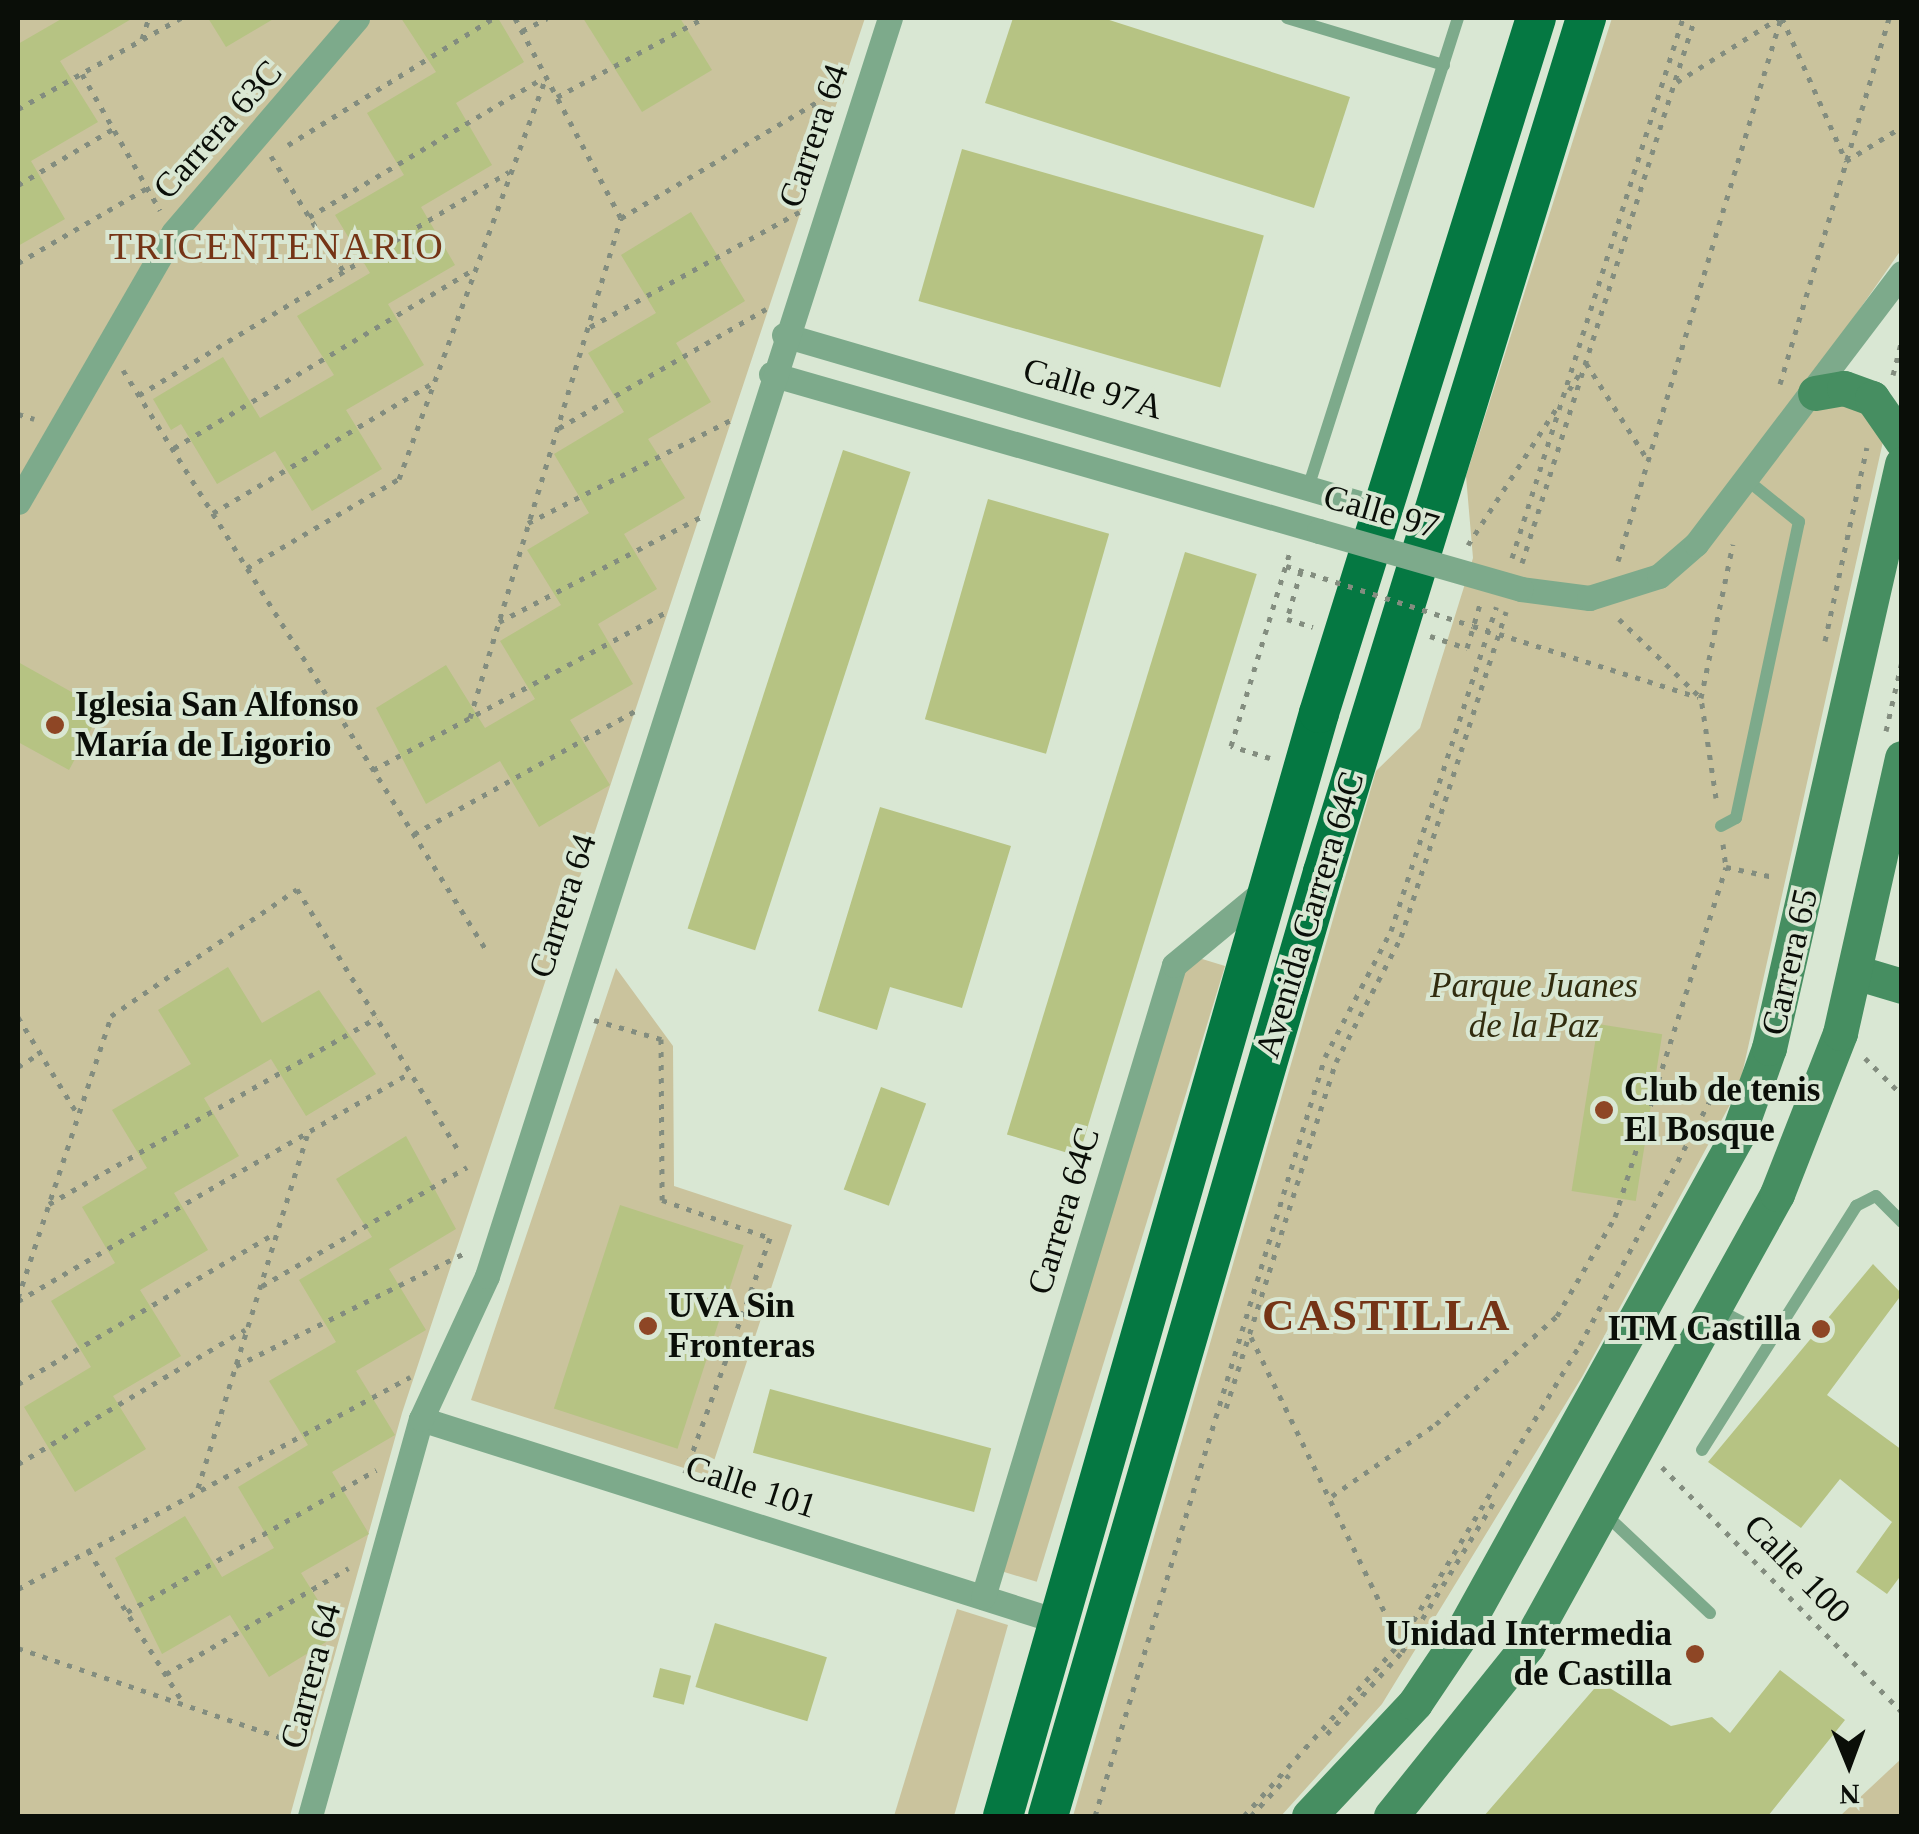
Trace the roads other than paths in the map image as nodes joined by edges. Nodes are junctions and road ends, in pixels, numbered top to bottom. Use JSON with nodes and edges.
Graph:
{"nodes":[{"id":1,"x":356,"y":18,"type":"edge"},
{"id":2,"x":890,"y":18,"type":"edge"},
{"id":3,"x":1288,"y":18,"type":"edge"},
{"id":4,"x":1458,"y":18,"type":"edge"},
{"id":5,"x":1536,"y":18,"type":"edge"},
{"id":6,"x":1586,"y":18,"type":"edge"},
{"id":7,"x":1444,"y":66,"type":"junction"},
{"id":8,"x":1902,"y":274,"type":"edge"},
{"id":9,"x":1902,"y":301,"type":"edge"},
{"id":10,"x":1866,"y":325,"type":"junction"},
{"id":11,"x":784,"y":334,"type":"junction"},
{"id":12,"x":770,"y":374,"type":"junction"},
{"id":13,"x":1815,"y":392,"type":"junction"},
{"id":14,"x":1884,"y":436,"type":"edge"},
{"id":15,"x":1902,"y":464,"type":"edge"},
{"id":16,"x":1747,"y":480,"type":"junction"},
{"id":17,"x":1308,"y":488,"type":"junction"},
{"id":18,"x":18,"y":502,"type":"edge"},
{"id":19,"x":1383,"y":510,"type":"junction"},
{"id":20,"x":1902,"y":758,"type":"edge"},
{"id":21,"x":1720,"y":826,"type":"dead end"},
{"id":22,"x":1271,"y":884,"type":"junction"},
{"id":23,"x":1855,"y":972,"type":"junction"},
{"id":24,"x":1902,"y":986,"type":"edge"},
{"id":25,"x":1902,"y":1222,"type":"edge"},
{"id":26,"x":1717,"y":1310,"type":"junction"},
{"id":27,"x":1772,"y":1338,"type":"junction"},
{"id":28,"x":420,"y":1419,"type":"junction"},
{"id":29,"x":1702,"y":1450,"type":"dead end"},
{"id":30,"x":1604,"y":1513,"type":"junction"},
{"id":31,"x":983,"y":1597,"type":"junction"},
{"id":32,"x":1710,"y":1613,"type":"dead end"},
{"id":33,"x":1060,"y":1622,"type":"junction"},
{"id":34,"x":310,"y":1816,"type":"edge"},
{"id":35,"x":1003,"y":1816,"type":"edge"},
{"id":36,"x":1048,"y":1816,"type":"edge"},
{"id":37,"x":1309,"y":1816,"type":"edge"},
{"id":38,"x":1391,"y":1816,"type":"edge"}],
"edges":[{"from":1,"to":18,"type":"street","name":"Carrera 63C"},
{"from":2,"to":11,"type":"street","name":"Carrera 64"},
{"from":3,"to":7,"type":"lane"},
{"from":4,"to":7,"type":"lane"},
{"from":5,"to":19,"type":"main road","name":"Avenida Carrera 64C"},
{"from":6,"to":36,"type":"main road","name":"Avenida Carrera 64C"},
{"from":7,"to":17,"type":"lane"},
{"from":8,"to":10,"type":"street","name":"Calle 97"},
{"from":9,"to":10,"type":"street","name":"Calle 97"},
{"from":10,"to":13,"type":"street","name":"Calle 97"},
{"from":11,"to":12,"type":"street","name":"Carrera 64"},
{"from":11,"to":17,"type":"street","name":"Calle 97A"},
{"from":12,"to":16,"type":"street","name":"Calle 97","bridge":true},
{"from":12,"to":28,"type":"street","name":"Carrera 64"},
{"from":13,"to":14,"type":"main road"},
{"from":13,"to":16,"type":"street","name":"Calle 97"},
{"from":15,"to":37,"type":"main road","name":"Carrera 65"},
{"from":16,"to":21,"type":"lane"},
{"from":17,"to":19,"type":"street","name":"Calle 97A"},
{"from":19,"to":22,"type":"main road","name":"Avenida Carrera 64C"},
{"from":20,"to":23,"type":"main road","name":"Carrera 65"},
{"from":22,"to":31,"type":"street","name":"Carrera 64C"},
{"from":22,"to":33,"type":"main road","name":"Avenida Carrera 64C"},
{"from":23,"to":24,"type":"main road"},
{"from":23,"to":26,"type":"main road","name":"Carrera 65"},
{"from":25,"to":27,"type":"lane"},
{"from":26,"to":27,"type":"lane"},
{"from":26,"to":30,"type":"main road","name":"Carrera 65"},
{"from":27,"to":29,"type":"lane"},
{"from":28,"to":31,"type":"street","name":"Calle 101"},
{"from":28,"to":34,"type":"street","name":"Carrera 64"},
{"from":30,"to":32,"type":"lane"},
{"from":30,"to":38,"type":"main road","name":"Carrera 65"},
{"from":31,"to":33,"type":"street","name":"Calle 101"},
{"from":33,"to":35,"type":"main road","name":"Avenida Carrera 64C"}]}
